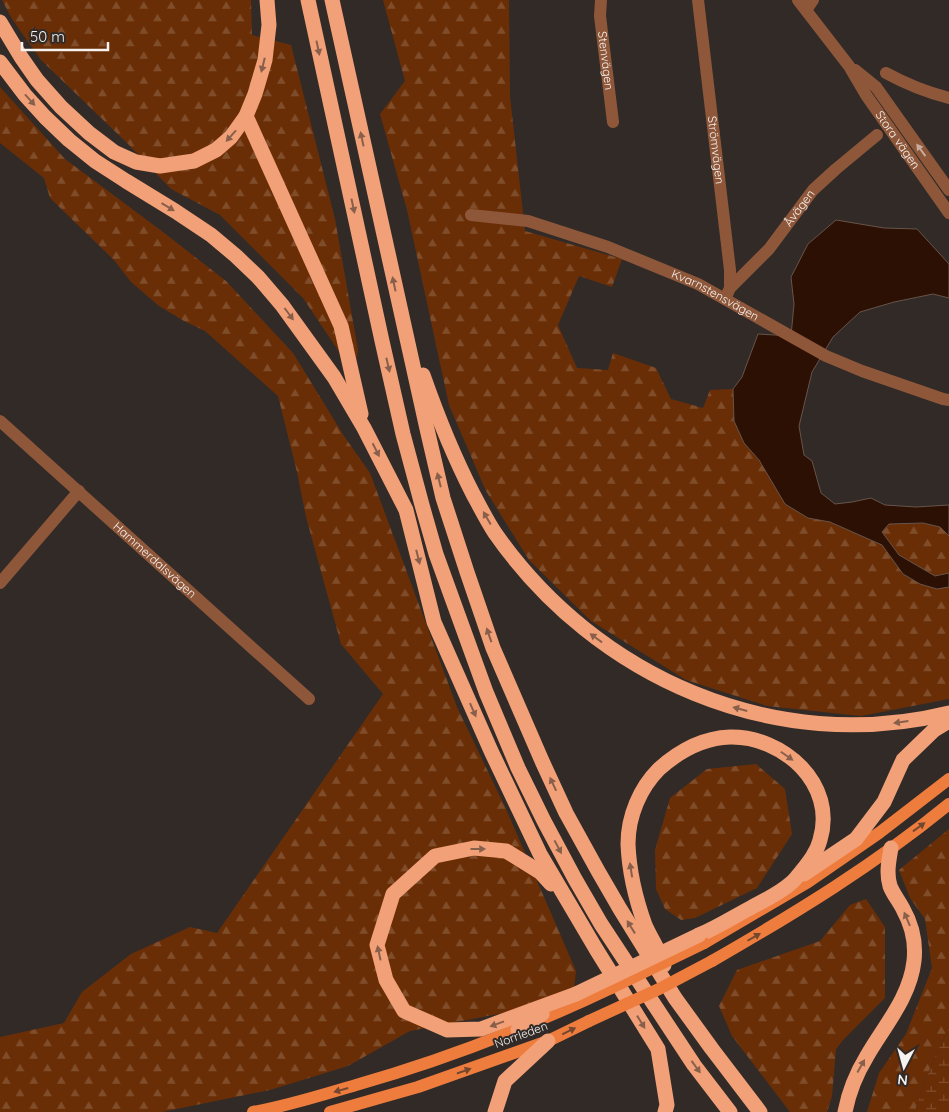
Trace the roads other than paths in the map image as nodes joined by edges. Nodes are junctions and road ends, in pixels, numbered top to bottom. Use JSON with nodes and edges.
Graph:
{"nodes":[{"id":1,"x":267,"y":0,"type":"edge"},
{"id":2,"x":308,"y":0,"type":"edge"},
{"id":3,"x":332,"y":0,"type":"edge"},
{"id":4,"x":601,"y":0,"type":"edge"},
{"id":5,"x":698,"y":0,"type":"edge"},
{"id":6,"x":805,"y":4,"type":"edge"},
{"id":7,"x":0,"y":22,"type":"edge"},
{"id":8,"x":0,"y":62,"type":"edge"},
{"id":9,"x":849,"y":66,"type":"junction"},
{"id":10,"x":886,"y":73,"type":"dead end"},
{"id":11,"x":949,"y":98,"type":"edge"},
{"id":12,"x":246,"y":116,"type":"junction"},
{"id":13,"x":613,"y":122,"type":"dead end"},
{"id":14,"x":877,"y":135,"type":"dead end"},
{"id":15,"x":949,"y":190,"type":"edge"},
{"id":16,"x":948,"y":207,"type":"edge"},
{"id":17,"x":471,"y":215,"type":"dead end"},
{"id":18,"x":728,"y":294,"type":"junction"},
{"id":19,"x":401,"y":313,"type":"junction"},
{"id":20,"x":949,"y":400,"type":"edge"},
{"id":21,"x":0,"y":421,"type":"edge"},
{"id":22,"x":364,"y":428,"type":"junction"},
{"id":23,"x":79,"y":491,"type":"junction"},
{"id":24,"x":0,"y":583,"type":"edge"},
{"id":25,"x":309,"y":699,"type":"dead end"},
{"id":26,"x":949,"y":713,"type":"edge"},
{"id":27,"x":949,"y":721,"type":"edge"},
{"id":28,"x":949,"y":779,"type":"edge"},
{"id":29,"x":949,"y":804,"type":"edge"},
{"id":30,"x":890,"y":848,"type":"junction"},
{"id":31,"x":791,"y":884,"type":"junction"},
{"id":32,"x":571,"y":907,"type":"junction"},
{"id":33,"x":702,"y":939,"type":"junction"},
{"id":34,"x":573,"y":998,"type":"junction"},
{"id":35,"x":676,"y":998,"type":"junction"},
{"id":36,"x":518,"y":1030,"type":"joint"},
{"id":37,"x":548,"y":1041,"type":"junction"},
{"id":38,"x":668,"y":1110,"type":"edge"},
{"id":39,"x":254,"y":1112,"type":"edge"},
{"id":40,"x":330,"y":1112,"type":"edge"},
{"id":41,"x":495,"y":1112,"type":"edge"},
{"id":42,"x":730,"y":1112,"type":"edge"},
{"id":43,"x":760,"y":1112,"type":"edge"},
{"id":44,"x":845,"y":1112,"type":"edge"}],
"edges":[{"from":1,"to":12,"type":"highway","one_way":true},
{"from":2,"to":42,"type":"highway","one_way":true},
{"from":19,"to":3,"type":"highway","one_way":true},
{"from":4,"to":13,"type":"street","name":"Stenvägen"},
{"from":5,"to":18,"type":"street","name":"Strömvägen"},
{"from":6,"to":9,"type":"street","name":"Stora vägen"},
{"from":12,"to":7,"type":"highway","one_way":true},
{"from":8,"to":22,"type":"highway","one_way":true},
{"from":15,"to":9,"type":"street","name":"Stora vägen","one_way":true},
{"from":9,"to":16,"type":"street","name":"Stora vägen"},
{"from":10,"to":11,"type":"street"},
{"from":12,"to":22,"type":"highway"},
{"from":14,"to":18,"type":"street","name":"Åvägen"},
{"from":17,"to":18,"type":"street","name":"Kvarnstensvägen"},
{"from":18,"to":20,"type":"street","name":"Kvarnstensvägen"},
{"from":26,"to":19,"type":"highway","one_way":true},
{"from":35,"to":19,"type":"highway","one_way":true},
{"from":21,"to":23,"type":"street","name":"Hammerdalsvägen"},
{"from":22,"to":32,"type":"highway","one_way":true},
{"from":23,"to":24,"type":"street"},
{"from":23,"to":25,"type":"street","name":"Hammerdalsvägen"},
{"from":27,"to":31,"type":"highway"},
{"from":28,"to":33,"type":"main road"},
{"from":30,"to":29,"type":"main road","name":"Norrleden","one_way":true},
{"from":37,"to":30,"type":"main road","name":"Norrleden","one_way":true,"bridge":true},
{"from":44,"to":30,"type":"highway","one_way":true},
{"from":31,"to":33,"type":"highway"},
{"from":35,"to":31,"type":"highway","one_way":true},
{"from":34,"to":32,"type":"highway","one_way":true},
{"from":32,"to":38,"type":"highway","one_way":true},
{"from":33,"to":34,"type":"highway","bridge":true},
{"from":33,"to":34,"type":"main road","bridge":true},
{"from":34,"to":36,"type":"highway"},
{"from":35,"to":43,"type":"highway"},
{"from":36,"to":39,"type":"main road","name":"Norrleden","one_way":true},
{"from":40,"to":37,"type":"main road","name":"Norrleden","one_way":true},
{"from":37,"to":41,"type":"highway"}]}
